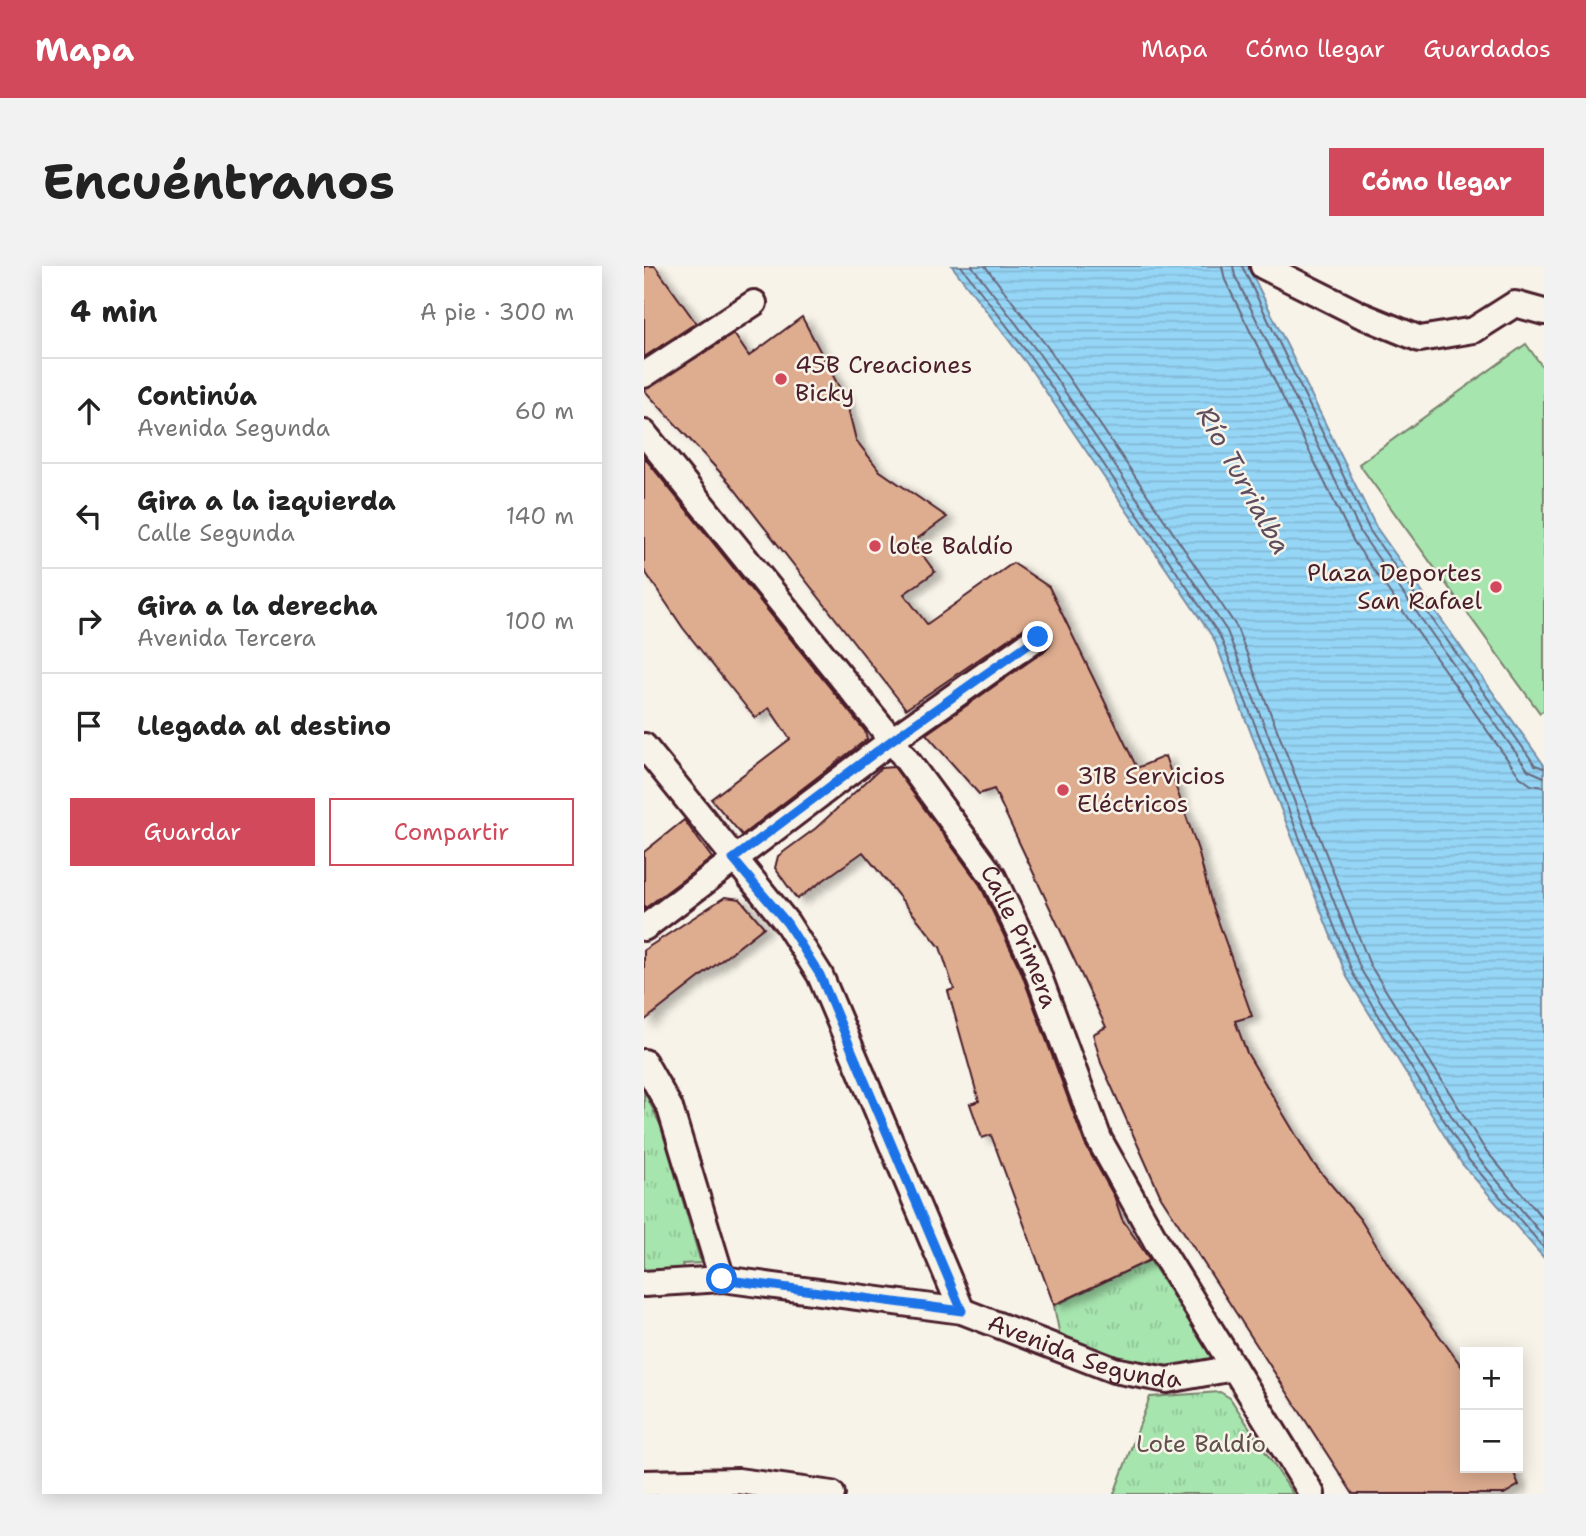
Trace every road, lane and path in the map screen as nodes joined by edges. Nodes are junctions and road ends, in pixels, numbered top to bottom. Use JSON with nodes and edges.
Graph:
{"nodes":[{"id":1,"x":1263,"y":266,"type":"edge"},
{"id":2,"x":754,"y":303,"type":"dead end"},
{"id":3,"x":1544,"y":312,"type":"edge"},
{"id":4,"x":644,"y":375,"type":"edge"},
{"id":5,"x":644,"y":433,"type":"edge"},
{"id":6,"x":1038,"y":637,"type":"dead end"},
{"id":7,"x":892,"y":740,"type":"junction"},
{"id":8,"x":644,"y":746,"type":"edge"},
{"id":9,"x":733,"y":859,"type":"junction"},
{"id":10,"x":644,"y":928,"type":"edge"},
{"id":11,"x":644,"y":1062,"type":"edge"},
{"id":12,"x":722,"y":1279,"type":"junction"},
{"id":13,"x":644,"y":1284,"type":"edge"},
{"id":14,"x":962,"y":1311,"type":"junction"},
{"id":15,"x":1234,"y":1368,"type":"junction"},
{"id":16,"x":644,"y":1483,"type":"edge"},
{"id":17,"x":832,"y":1494,"type":"edge"},
{"id":18,"x":1312,"y":1494,"type":"edge"}],
"edges":[{"from":1,"to":3,"type":"street"},
{"from":2,"to":4,"type":"street"},
{"from":5,"to":7,"type":"street","name":"Calle Primera"},
{"from":6,"to":7,"type":"street"},
{"from":7,"to":9,"type":"street"},
{"from":7,"to":15,"type":"street","name":"Calle Primera"},
{"from":8,"to":9,"type":"street"},
{"from":9,"to":10,"type":"street"},
{"from":9,"to":14,"type":"street"},
{"from":11,"to":12,"type":"street"},
{"from":12,"to":13,"type":"street","name":"Avenida Segunda"},
{"from":12,"to":14,"type":"street","name":"Avenida Segunda"},
{"from":14,"to":15,"type":"street","name":"Avenida Segunda"},
{"from":15,"to":18,"type":"street","name":"Calle Primera"},
{"from":16,"to":17,"type":"street"}]}
